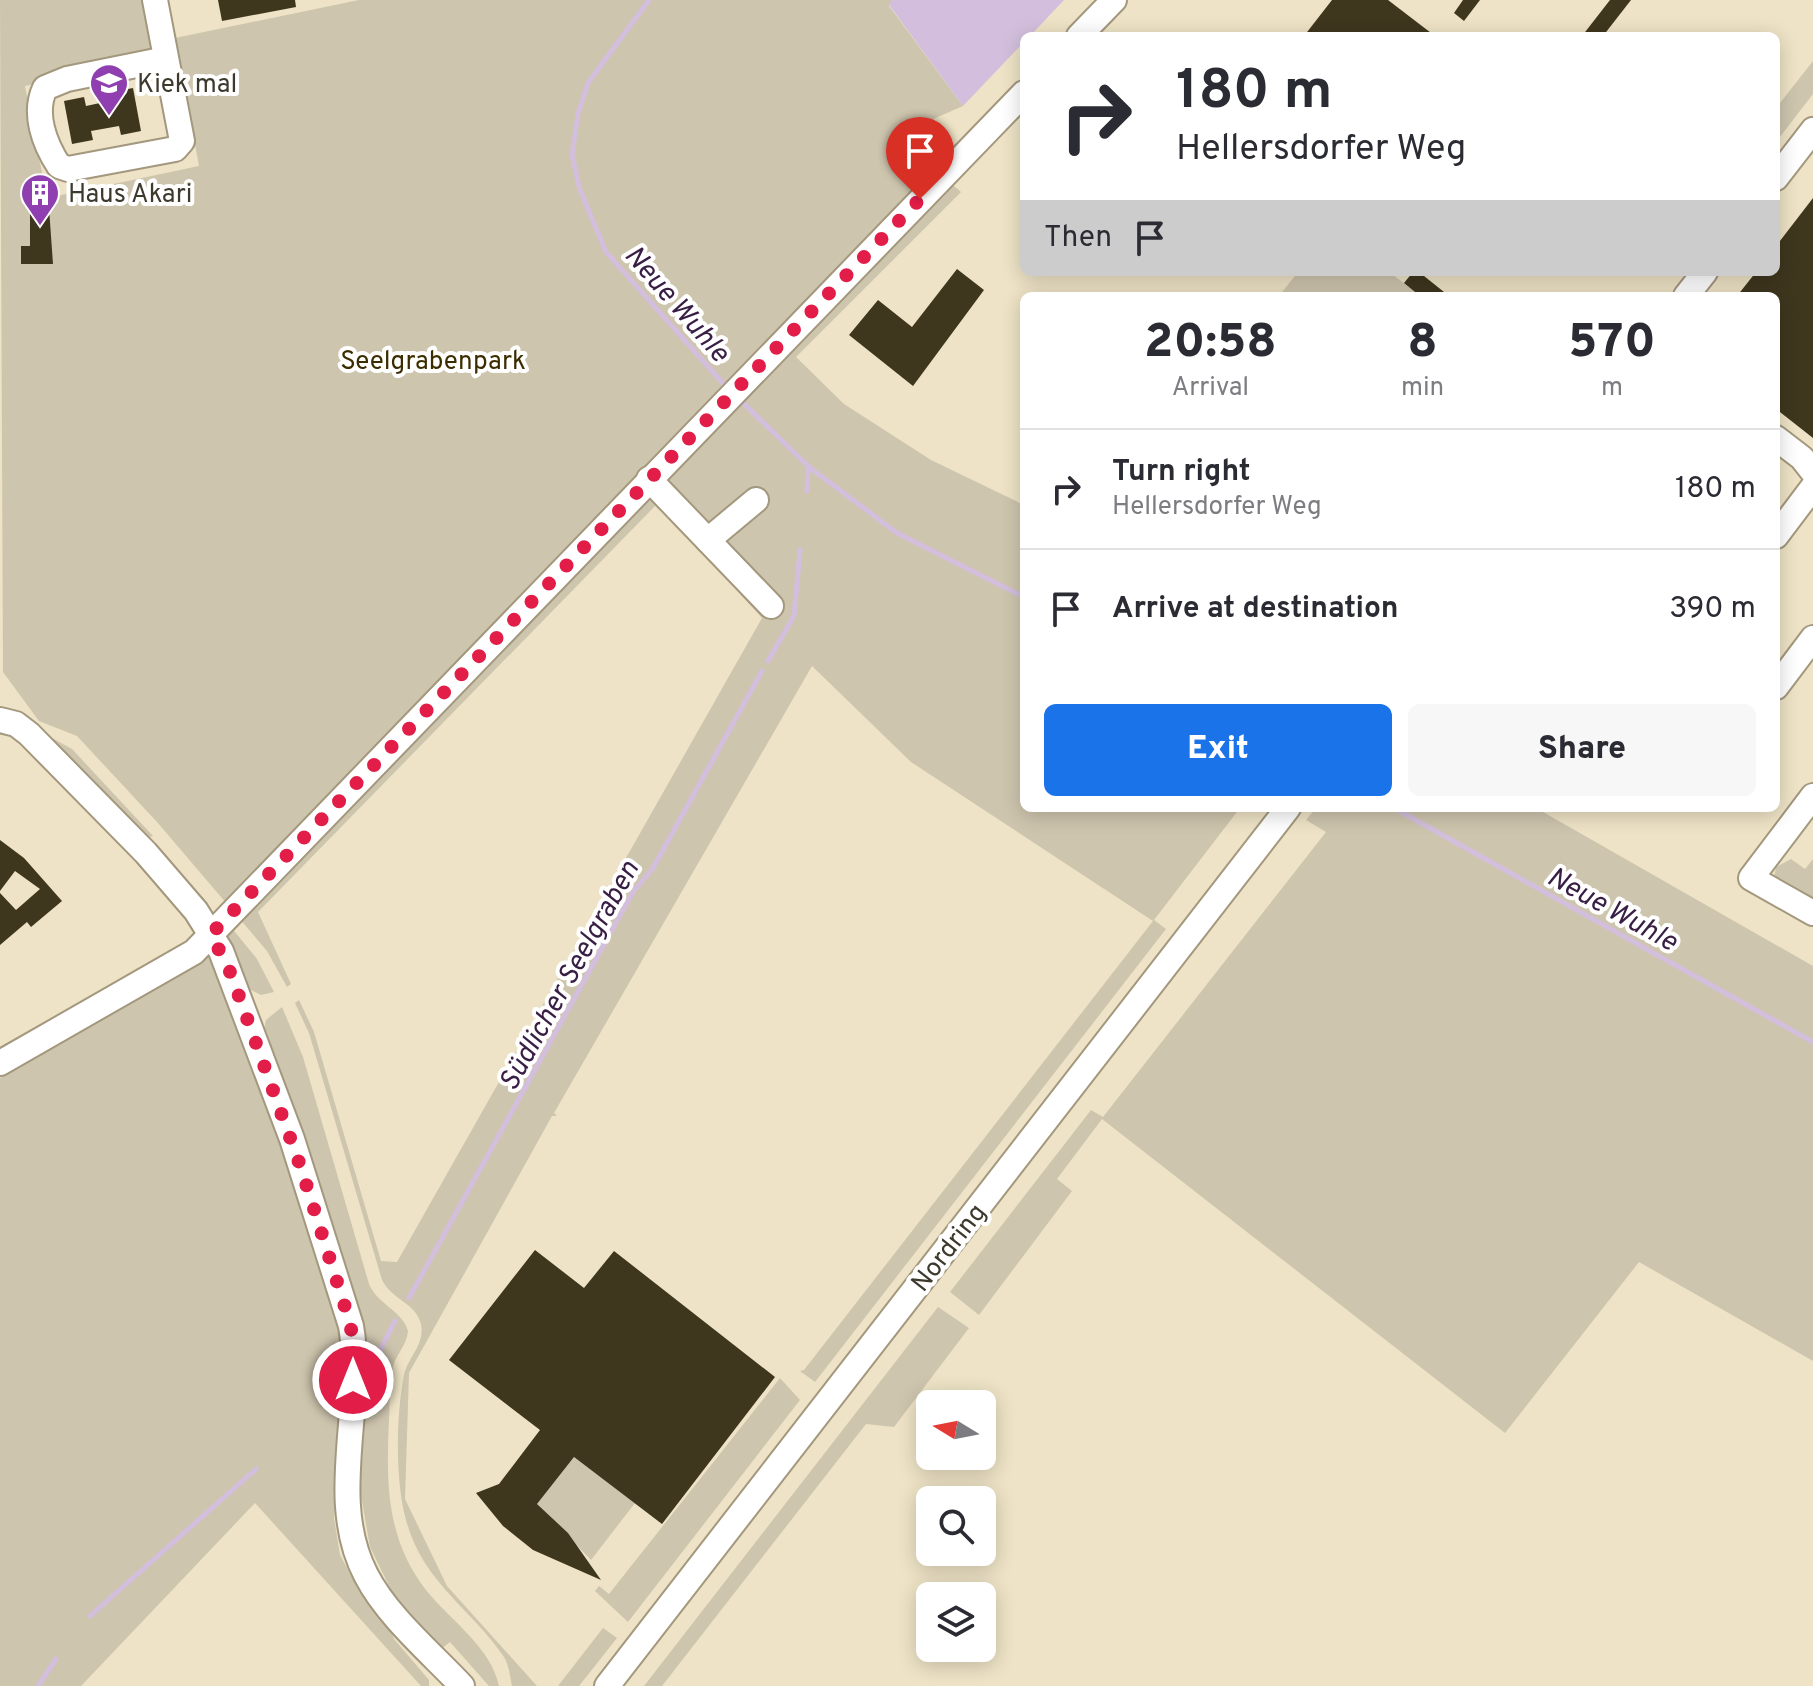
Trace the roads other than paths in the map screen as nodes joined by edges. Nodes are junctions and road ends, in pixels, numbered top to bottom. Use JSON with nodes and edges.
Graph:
{"nodes":[{"id":1,"x":155,"y":0,"type":"edge"},
{"id":2,"x":1114,"y":0,"type":"edge"},
{"id":3,"x":1083,"y":32,"type":"edge"},
{"id":4,"x":166,"y":59,"type":"junction"},
{"id":5,"x":1020,"y":97,"type":"edge"},
{"id":6,"x":1813,"y":130,"type":"edge"},
{"id":7,"x":1780,"y":173,"type":"edge"},
{"id":8,"x":1702,"y":276,"type":"edge"},
{"id":9,"x":1689,"y":292,"type":"edge"},
{"id":10,"x":1780,"y":441,"type":"edge"},
{"id":11,"x":1780,"y":461,"type":"edge"},
{"id":12,"x":1813,"y":475,"type":"edge"},
{"id":13,"x":649,"y":479,"type":"junction"},
{"id":14,"x":1813,"y":487,"type":"edge"},
{"id":15,"x":756,"y":500,"type":"dead end"},
{"id":16,"x":1780,"y":522,"type":"edge"},
{"id":17,"x":708,"y":540,"type":"junction"},
{"id":18,"x":771,"y":606,"type":"dead end"},
{"id":19,"x":1813,"y":638,"type":"edge"},
{"id":20,"x":1780,"y":682,"type":"edge"},
{"id":21,"x":0,"y":720,"type":"edge"},
{"id":22,"x":1813,"y":796,"type":"edge"},
{"id":23,"x":1282,"y":816,"type":"edge"},
{"id":24,"x":1813,"y":913,"type":"edge"},
{"id":25,"x":211,"y":934,"type":"junction"},
{"id":26,"x":0,"y":1063,"type":"edge"},
{"id":27,"x":462,"y":1686,"type":"edge"},
{"id":28,"x":607,"y":1686,"type":"edge"}],
"edges":[{"from":1,"to":4,"type":"street"},
{"from":2,"to":3,"type":"street"},
{"from":4,"to":4,"type":"street"},
{"from":5,"to":13,"type":"street"},
{"from":6,"to":7,"type":"street"},
{"from":8,"to":9,"type":"street"},
{"from":10,"to":12,"type":"street"},
{"from":11,"to":12,"type":"street"},
{"from":13,"to":17,"type":"street"},
{"from":13,"to":25,"type":"street"},
{"from":14,"to":16,"type":"street"},
{"from":15,"to":17,"type":"street"},
{"from":17,"to":18,"type":"street"},
{"from":19,"to":20,"type":"street"},
{"from":21,"to":25,"type":"street"},
{"from":22,"to":24,"type":"street"},
{"from":23,"to":28,"type":"street","name":"Nordring"},
{"from":25,"to":26,"type":"street"},
{"from":25,"to":27,"type":"street"}]}
